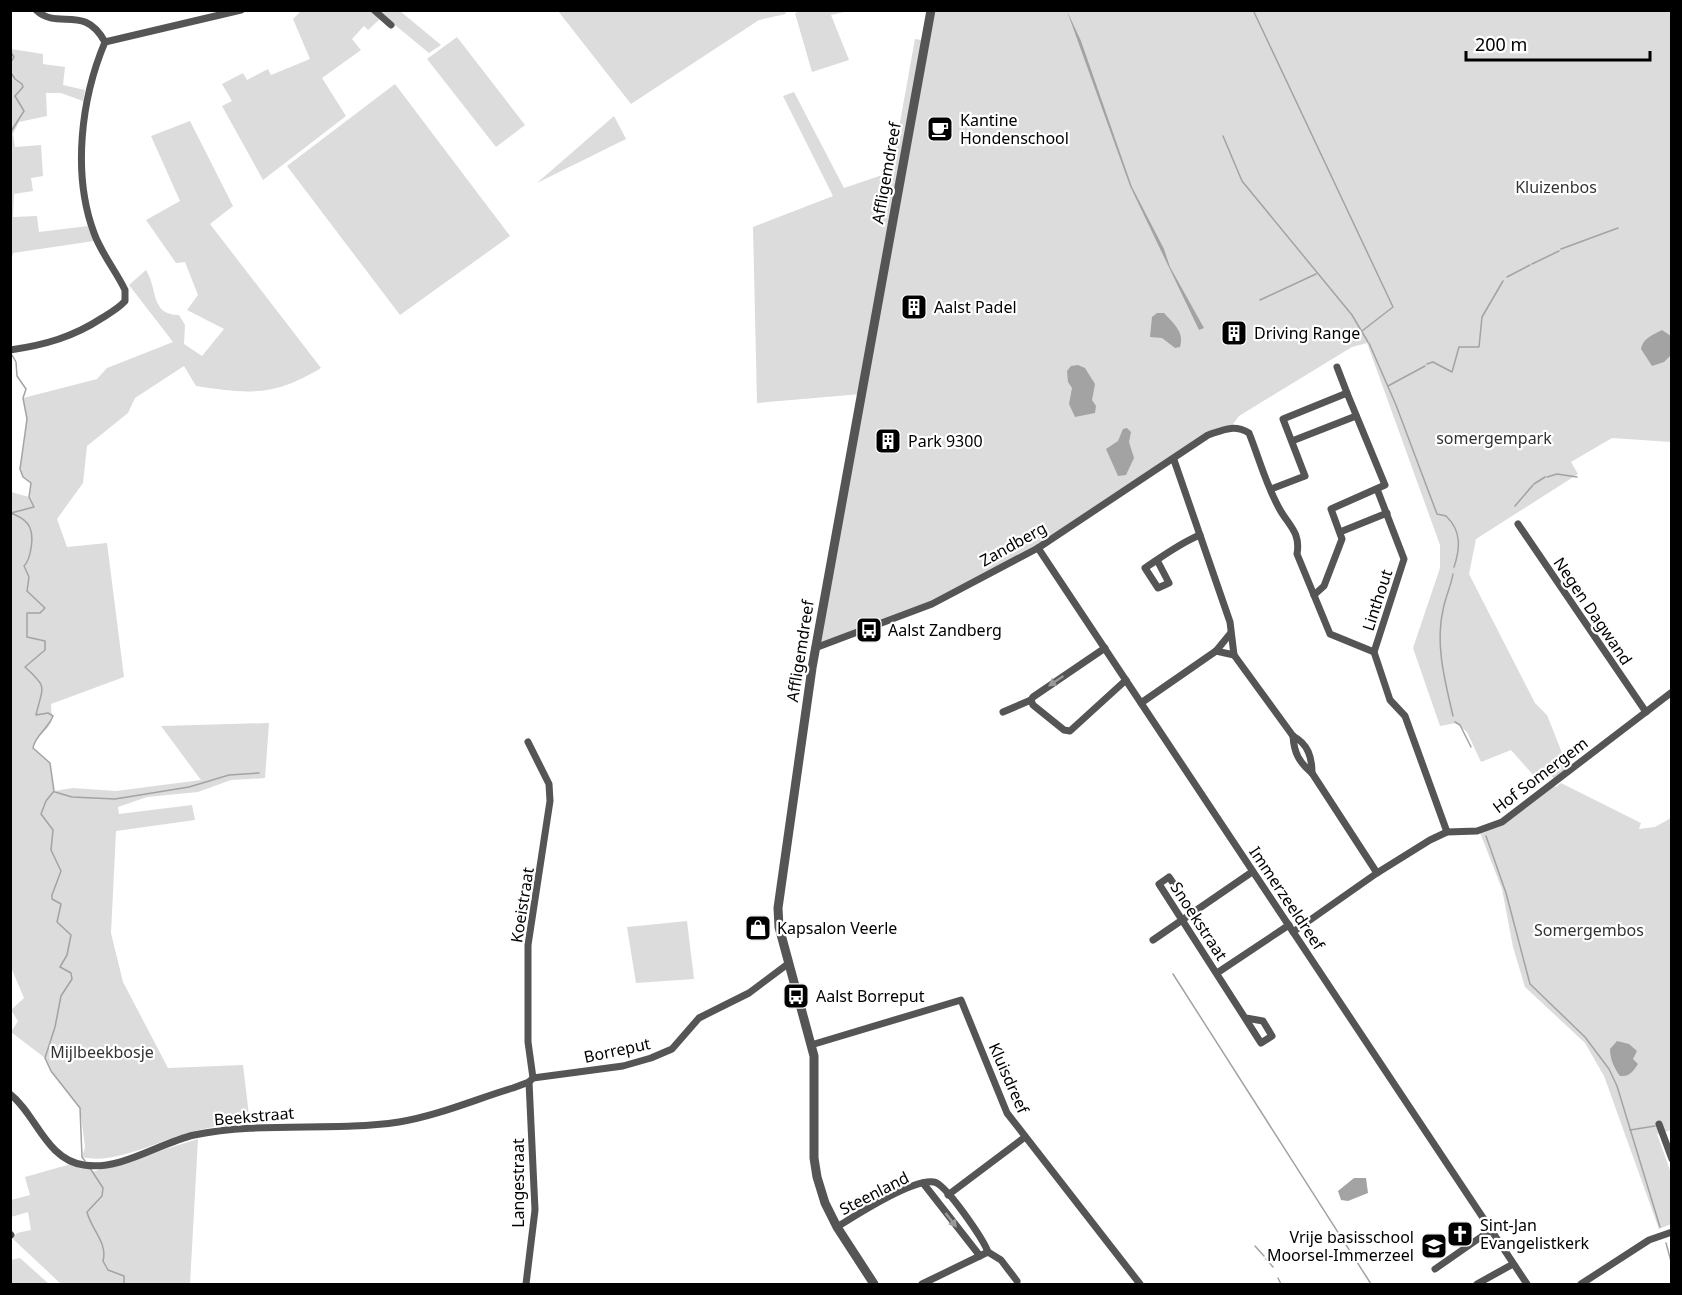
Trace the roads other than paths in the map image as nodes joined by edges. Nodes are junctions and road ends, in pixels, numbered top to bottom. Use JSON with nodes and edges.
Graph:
{"nodes":[{"id":1,"x":36,"y":10,"type":"edge"},
{"id":2,"x":241,"y":10,"type":"edge"},
{"id":3,"x":374,"y":10,"type":"edge"},
{"id":4,"x":931,"y":10,"type":"edge"},
{"id":5,"x":391,"y":25,"type":"dead end"},
{"id":6,"x":105,"y":42,"type":"junction"},
{"id":7,"x":10,"y":350,"type":"edge"},
{"id":8,"x":1337,"y":367,"type":"dead end"},
{"id":9,"x":1347,"y":393,"type":"junction"},
{"id":10,"x":1356,"y":416,"type":"junction"},
{"id":11,"x":1292,"y":441,"type":"junction"},
{"id":12,"x":1174,"y":460,"type":"junction"},
{"id":13,"x":1271,"y":489,"type":"junction"},
{"id":14,"x":1377,"y":489,"type":"junction"},
{"id":15,"x":1387,"y":513,"type":"junction"},
{"id":16,"x":1518,"y":524,"type":"dead end"},
{"id":17,"x":1340,"y":532,"type":"junction"},
{"id":18,"x":1200,"y":535,"type":"junction"},
{"id":19,"x":1038,"y":548,"type":"junction"},
{"id":20,"x":1157,"y":560,"type":"dead end"},
{"id":21,"x":1314,"y":595,"type":"junction"},
{"id":22,"x":1230,"y":634,"type":"junction"},
{"id":23,"x":815,"y":648,"type":"junction"},
{"id":24,"x":1105,"y":648,"type":"junction"},
{"id":25,"x":1216,"y":651,"type":"junction"},
{"id":26,"x":1374,"y":652,"type":"junction"},
{"id":27,"x":1234,"y":655,"type":"junction"},
{"id":28,"x":1126,"y":680,"type":"junction"},
{"id":29,"x":1671,"y":692,"type":"edge"},
{"id":30,"x":1031,"y":700,"type":"junction"},
{"id":31,"x":1141,"y":703,"type":"junction"},
{"id":32,"x":1003,"y":712,"type":"dead end"},
{"id":33,"x":1646,"y":712,"type":"junction"},
{"id":34,"x":1293,"y":736,"type":"junction"},
{"id":35,"x":528,"y":742,"type":"dead end"},
{"id":36,"x":1312,"y":773,"type":"junction"},
{"id":37,"x":1447,"y":832,"type":"junction"},
{"id":38,"x":1252,"y":872,"type":"junction"},
{"id":39,"x":1377,"y":873,"type":"junction"},
{"id":40,"x":1192,"y":911,"type":"junction"},
{"id":41,"x":1181,"y":919,"type":"junction"},
{"id":42,"x":1291,"y":929,"type":"junction"},
{"id":43,"x":1153,"y":940,"type":"dead end"},
{"id":44,"x":789,"y":963,"type":"junction"},
{"id":45,"x":1217,"y":973,"type":"junction"},
{"id":46,"x":1246,"y":1018,"type":"dead end"},
{"id":47,"x":811,"y":1045,"type":"junction"},
{"id":48,"x":531,"y":1080,"type":"junction"},
{"id":49,"x":10,"y":1094,"type":"edge"},
{"id":50,"x":1660,"y":1126,"type":"dead end"},
{"id":51,"x":1025,"y":1137,"type":"junction"},
{"id":52,"x":1671,"y":1159,"type":"edge"},
{"id":53,"x":923,"y":1183,"type":"junction"},
{"id":54,"x":948,"y":1195,"type":"junction"},
{"id":55,"x":837,"y":1227,"type":"junction"},
{"id":56,"x":1491,"y":1230,"type":"junction"},
{"id":57,"x":1671,"y":1232,"type":"edge"},
{"id":58,"x":988,"y":1251,"type":"junction"},
{"id":59,"x":980,"y":1256,"type":"junction"},
{"id":60,"x":1513,"y":1264,"type":"junction"},
{"id":61,"x":1435,"y":1269,"type":"dead end"},
{"id":62,"x":1017,"y":1281,"type":"dead end"},
{"id":63,"x":526,"y":1284,"type":"edge"},
{"id":64,"x":874,"y":1284,"type":"edge"},
{"id":65,"x":922,"y":1284,"type":"edge"},
{"id":66,"x":1140,"y":1284,"type":"edge"},
{"id":67,"x":1477,"y":1284,"type":"edge"},
{"id":68,"x":1527,"y":1284,"type":"edge"},
{"id":69,"x":1581,"y":1284,"type":"edge"}],
"edges":[{"from":1,"to":6,"type":"street"},
{"from":2,"to":6,"type":"street"},
{"from":3,"to":5,"type":"street"},
{"from":4,"to":23,"type":"street","name":"Affligemdreef"},
{"from":6,"to":7,"type":"street"},
{"from":8,"to":9,"type":"street","name":"Linthout"},
{"from":9,"to":10,"type":"street","name":"Linthout"},
{"from":9,"to":11,"type":"street"},
{"from":10,"to":11,"type":"street"},
{"from":10,"to":14,"type":"street","name":"Linthout"},
{"from":11,"to":13,"type":"street"},
{"from":12,"to":13,"type":"street","name":"Zandberg"},
{"from":12,"to":18,"type":"street"},
{"from":12,"to":19,"type":"street","name":"Zandberg"},
{"from":13,"to":21,"type":"street"},
{"from":14,"to":15,"type":"street","name":"Linthout"},
{"from":14,"to":17,"type":"street"},
{"from":15,"to":17,"type":"street"},
{"from":15,"to":26,"type":"street","name":"Linthout"},
{"from":16,"to":33,"type":"street","name":"Negen Dagwand"},
{"from":17,"to":21,"type":"street"},
{"from":18,"to":20,"type":"street"},
{"from":18,"to":22,"type":"street"},
{"from":19,"to":23,"type":"street","name":"Zandberg"},
{"from":19,"to":24,"type":"street","name":"Immerzeeldreef"},
{"from":21,"to":26,"type":"street"},
{"from":22,"to":25,"type":"street"},
{"from":22,"to":27,"type":"street"},
{"from":23,"to":44,"type":"street","name":"Affligemdreef"},
{"from":24,"to":28,"type":"street","name":"Immerzeeldreef"},
{"from":24,"to":30,"type":"street","one_way":true},
{"from":25,"to":27,"type":"street"},
{"from":25,"to":31,"type":"street"},
{"from":26,"to":37,"type":"street"},
{"from":27,"to":34,"type":"street"},
{"from":28,"to":30,"type":"street"},
{"from":28,"to":31,"type":"street","name":"Immerzeeldreef"},
{"from":29,"to":33,"type":"street","name":"Hof Somergem"},
{"from":30,"to":32,"type":"street"},
{"from":31,"to":38,"type":"street","name":"Immerzeeldreef"},
{"from":33,"to":37,"type":"street","name":"Hof Somergem"},
{"from":34,"to":36,"type":"street"},
{"from":34,"to":36,"type":"street"},
{"from":35,"to":48,"type":"street","name":"Koeistraat"},
{"from":36,"to":39,"type":"street"},
{"from":37,"to":39,"type":"street","name":"Hof Somergem"},
{"from":38,"to":40,"type":"street"},
{"from":38,"to":42,"type":"street","name":"Immerzeeldreef"},
{"from":39,"to":42,"type":"street","name":"Hof Somergem"},
{"from":40,"to":41,"type":"street"},
{"from":40,"to":41,"type":"street","name":"Snoekstraat"},
{"from":41,"to":43,"type":"street"},
{"from":41,"to":45,"type":"street","name":"Snoekstraat"},
{"from":42,"to":45,"type":"street","name":"Hof Somergem"},
{"from":42,"to":56,"type":"street","name":"Immerzeeldreef"},
{"from":44,"to":47,"type":"street","name":"Affligemdreef"},
{"from":44,"to":48,"type":"street","name":"Borreput"},
{"from":45,"to":46,"type":"street","name":"Snoekstraat"},
{"from":47,"to":51,"type":"street","name":"Kluisdreef"},
{"from":47,"to":55,"type":"street","name":"Affligemdreef"},
{"from":48,"to":49,"type":"street","name":"Beekstraat"},
{"from":48,"to":63,"type":"street","name":"Langestraat"},
{"from":50,"to":52,"type":"street"},
{"from":51,"to":54,"type":"street"},
{"from":51,"to":66,"type":"street","name":"Kluisdreef"},
{"from":53,"to":54,"type":"street","name":"Steenland"},
{"from":53,"to":55,"type":"street","name":"Steenland"},
{"from":53,"to":59,"type":"street","name":"Steenland","one_way":true},
{"from":54,"to":58,"type":"street","name":"Steenland"},
{"from":55,"to":64,"type":"street","name":"Affligemdreef"},
{"from":56,"to":60,"type":"street","name":"Immerzeeldreef"},
{"from":56,"to":61,"type":"street"},
{"from":57,"to":69,"type":"street"},
{"from":58,"to":59,"type":"street"},
{"from":58,"to":62,"type":"street","name":"Steenland"},
{"from":59,"to":65,"type":"street"},
{"from":60,"to":67,"type":"street"},
{"from":60,"to":68,"type":"street","name":"Immerzeeldreef"}]}
